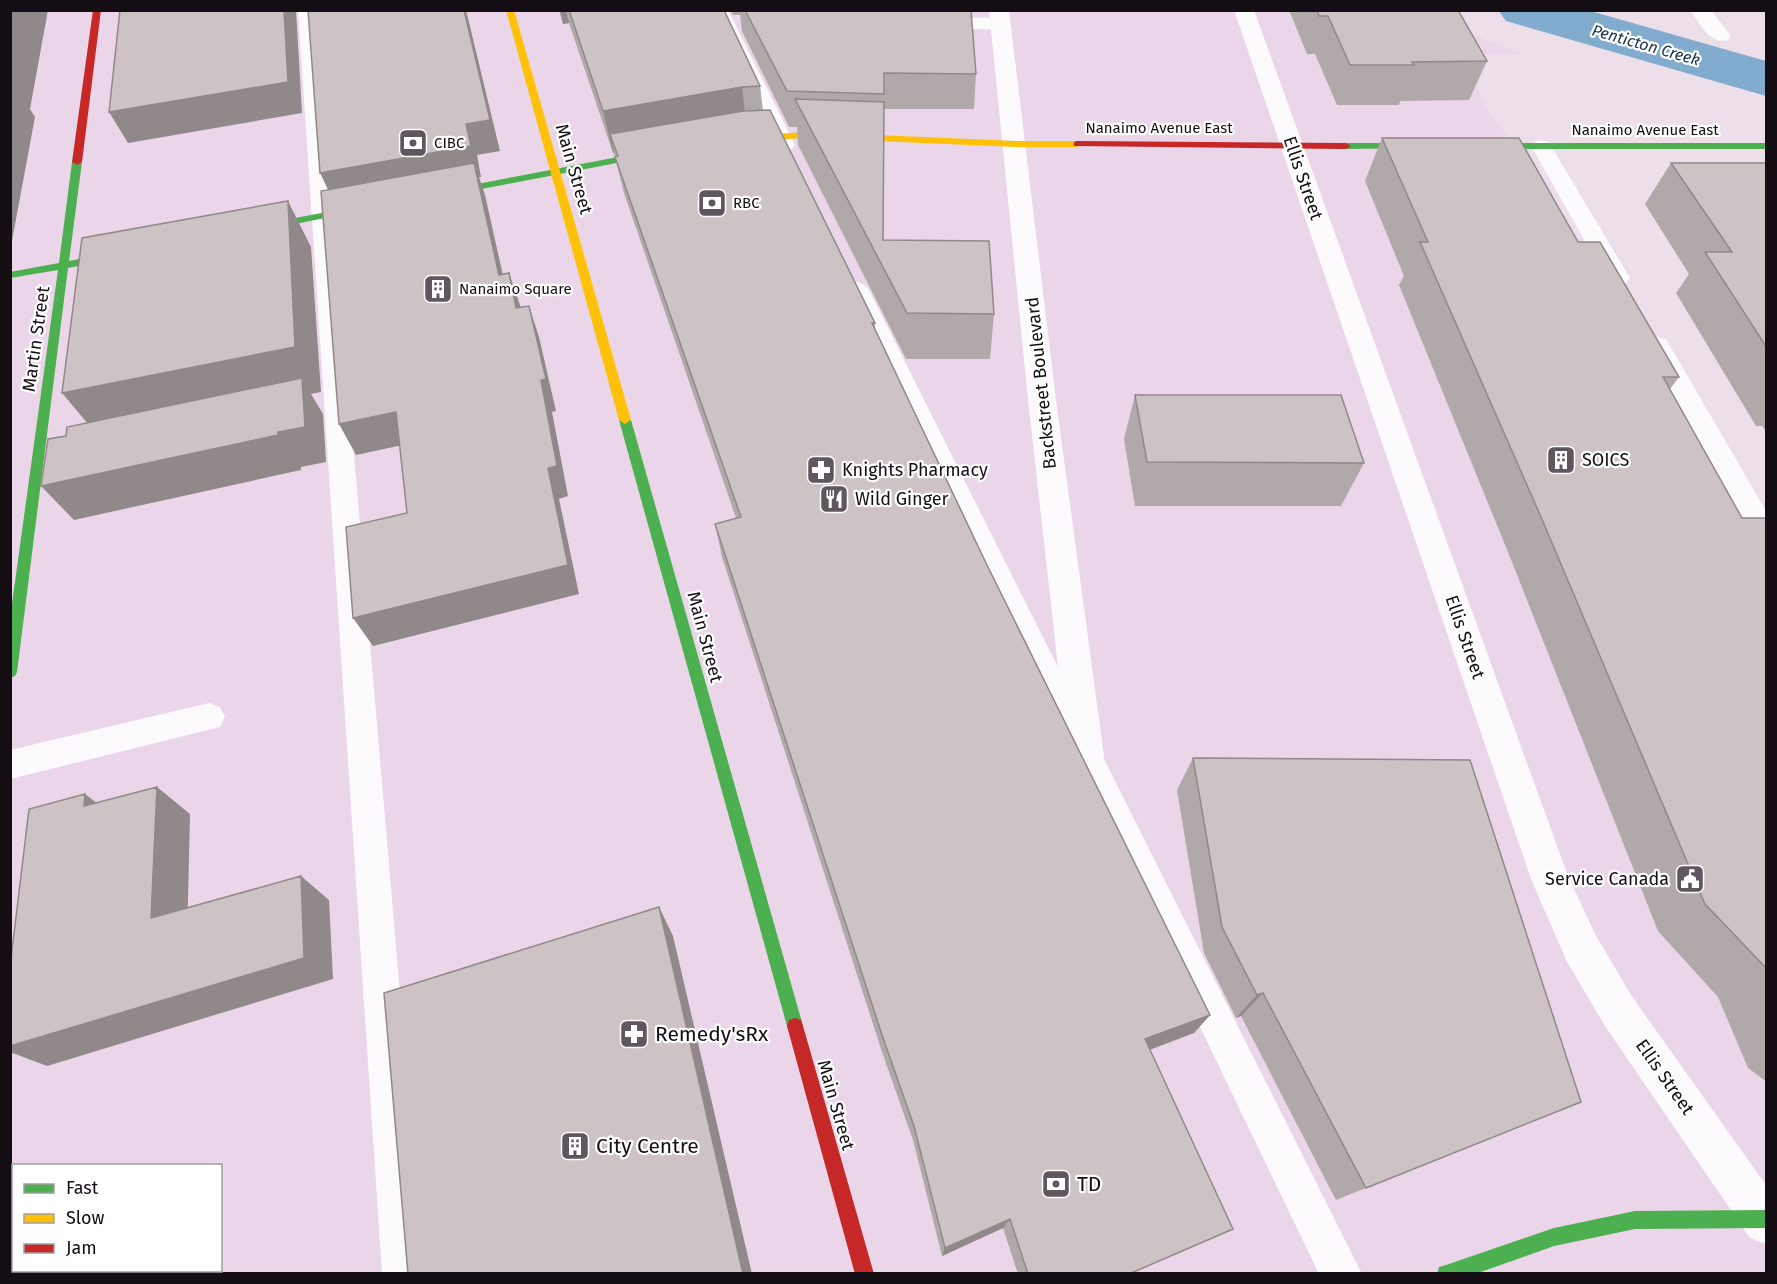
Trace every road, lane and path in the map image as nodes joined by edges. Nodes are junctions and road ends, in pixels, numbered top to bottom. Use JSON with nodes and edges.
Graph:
{"nodes":[{"id":1,"x":97,"y":10,"type":"edge"},
{"id":2,"x":307,"y":10,"type":"edge"},
{"id":3,"x":510,"y":10,"type":"edge"},
{"id":4,"x":1244,"y":10,"type":"edge"},
{"id":5,"x":1700,"y":10,"type":"edge"},
{"id":6,"x":1000,"y":17,"type":"edge"},
{"id":7,"x":732,"y":19,"type":"edge"},
{"id":8,"x":917,"y":23,"type":"edge"},
{"id":9,"x":1721,"y":36,"type":"dead end"},
{"id":10,"x":780,"y":135,"type":"junction"},
{"id":11,"x":727,"y":141,"type":"edge"},
{"id":12,"x":1016,"y":144,"type":"junction"},
{"id":13,"x":1291,"y":146,"type":"junction"},
{"id":14,"x":1434,"y":146,"type":"edge"},
{"id":15,"x":1470,"y":146,"type":"edge"},
{"id":16,"x":1541,"y":146,"type":"junction"},
{"id":17,"x":1767,"y":146,"type":"edge"},
{"id":18,"x":674,"y":150,"type":"edge"},
{"id":19,"x":796,"y":167,"type":"edge"},
{"id":20,"x":555,"y":172,"type":"junction"},
{"id":21,"x":426,"y":196,"type":"edge"},
{"id":22,"x":380,"y":205,"type":"edge"},
{"id":23,"x":322,"y":216,"type":"junction"},
{"id":24,"x":244,"y":231,"type":"edge"},
{"id":25,"x":143,"y":250,"type":"edge"},
{"id":26,"x":842,"y":261,"type":"edge"},
{"id":27,"x":64,"y":265,"type":"junction"},
{"id":28,"x":10,"y":274,"type":"edge"},
{"id":29,"x":1630,"y":299,"type":"edge"},
{"id":30,"x":1648,"y":330,"type":"edge"},
{"id":31,"x":1767,"y":535,"type":"edge"},
{"id":32,"x":10,"y":672,"type":"edge"},
{"id":33,"x":209,"y":717,"type":"dead end"},
{"id":34,"x":1086,"y":756,"type":"junction"},
{"id":35,"x":10,"y":765,"type":"edge"},
{"id":36,"x":1766,"y":1220,"type":"edge"},
{"id":37,"x":403,"y":1274,"type":"edge"},
{"id":38,"x":865,"y":1274,"type":"edge"},
{"id":39,"x":1341,"y":1274,"type":"edge"},
{"id":40,"x":1446,"y":1274,"type":"edge"}],
"edges":[{"from":1,"to":27,"type":"main road","name":"Martin Street"},
{"from":2,"to":23,"type":"lane"},
{"from":3,"to":20,"type":"main road","name":"Main Street"},
{"from":4,"to":13,"type":"street","name":"Ellis Street"},
{"from":5,"to":9,"type":"street"},
{"from":6,"to":8,"type":"lane"},
{"from":6,"to":12,"type":"street","name":"Backstreet Boulevard"},
{"from":7,"to":10,"type":"lane"},
{"from":10,"to":11,"type":"main road","name":"Nanaimo Avenue East"},
{"from":10,"to":12,"type":"main road","name":"Nanaimo Avenue East"},
{"from":10,"to":19,"type":"lane"},
{"from":12,"to":13,"type":"main road","name":"Nanaimo Avenue East"},
{"from":12,"to":34,"type":"street","name":"Backstreet Boulevard"},
{"from":13,"to":14,"type":"main road","name":"Nanaimo Avenue East"},
{"from":13,"to":36,"type":"street","name":"Ellis Street"},
{"from":15,"to":16,"type":"main road","name":"Nanaimo Avenue East"},
{"from":16,"to":17,"type":"main road","name":"Nanaimo Avenue East"},
{"from":16,"to":29,"type":"lane"},
{"from":18,"to":20,"type":"main road"},
{"from":20,"to":21,"type":"main road"},
{"from":20,"to":38,"type":"main road","name":"Main Street"},
{"from":22,"to":23,"type":"main road"},
{"from":23,"to":24,"type":"main road"},
{"from":23,"to":37,"type":"lane"},
{"from":25,"to":27,"type":"main road"},
{"from":26,"to":34,"type":"lane"},
{"from":27,"to":28,"type":"main road"},
{"from":27,"to":32,"type":"main road","name":"Martin Street"},
{"from":30,"to":31,"type":"lane"},
{"from":33,"to":35,"type":"lane"},
{"from":34,"to":39,"type":"lane"},
{"from":36,"to":40,"type":"main road"}]}
